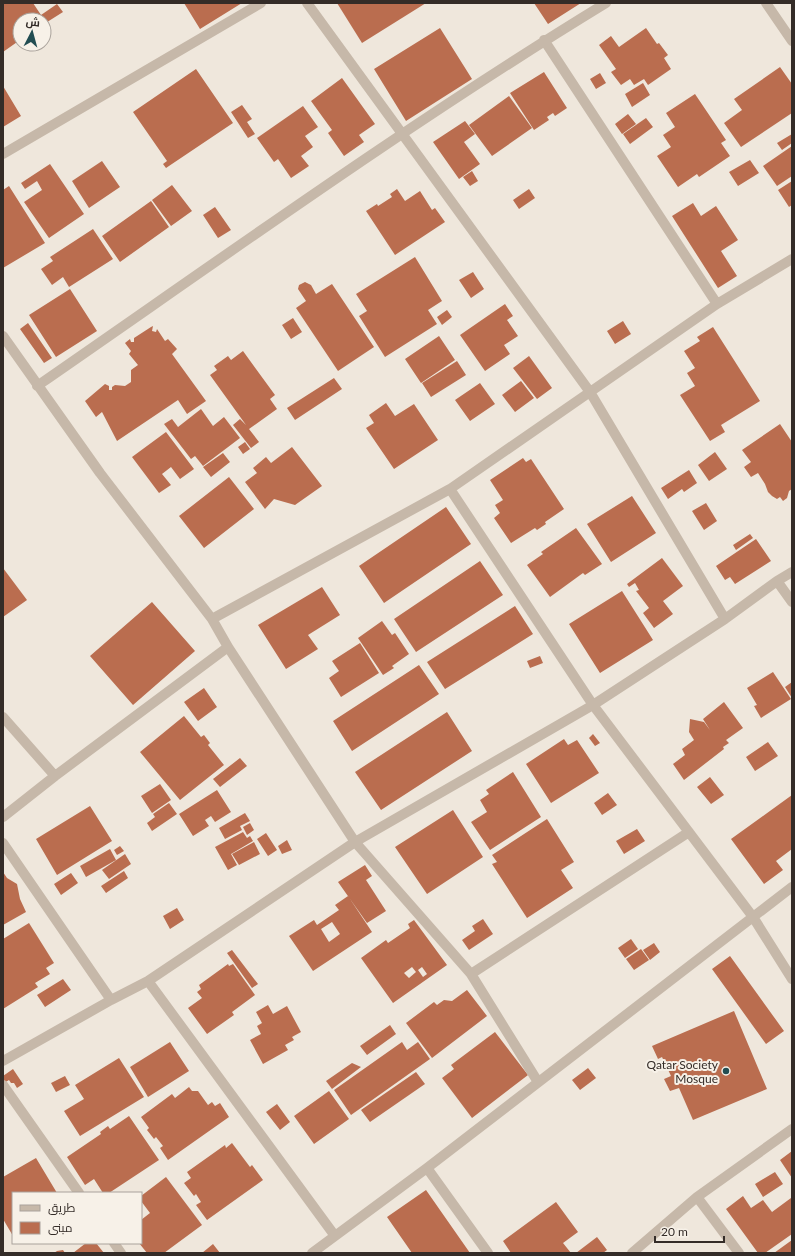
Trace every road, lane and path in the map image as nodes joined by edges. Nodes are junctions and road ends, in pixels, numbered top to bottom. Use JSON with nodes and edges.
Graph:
{"nodes":[{"id":1,"x":261,"y":3,"type":"edge"},
{"id":2,"x":307,"y":3,"type":"edge"},
{"id":3,"x":606,"y":3,"type":"edge"},
{"id":4,"x":766,"y":3,"type":"edge"},
{"id":5,"x":544,"y":40,"type":"junction"},
{"id":6,"x":792,"y":41,"type":"edge"},
{"id":7,"x":401,"y":134,"type":"junction"},
{"id":8,"x":3,"y":154,"type":"edge"},
{"id":9,"x":792,"y":259,"type":"edge"},
{"id":10,"x":717,"y":304,"type":"junction"},
{"id":11,"x":3,"y":336,"type":"edge"},
{"id":12,"x":37,"y":386,"type":"junction"},
{"id":13,"x":590,"y":392,"type":"junction"},
{"id":14,"x":450,"y":489,"type":"junction"},
{"id":15,"x":792,"y":572,"type":"edge"},
{"id":16,"x":777,"y":581,"type":"junction"},
{"id":17,"x":792,"y":602,"type":"edge"},
{"id":18,"x":212,"y":619,"type":"junction"},
{"id":19,"x":725,"y":619,"type":"junction"},
{"id":20,"x":228,"y":647,"type":"junction"},
{"id":21,"x":593,"y":705,"type":"junction"},
{"id":22,"x":3,"y":717,"type":"edge"},
{"id":23,"x":56,"y":776,"type":"junction"},
{"id":24,"x":3,"y":817,"type":"edge"},
{"id":25,"x":689,"y":832,"type":"junction"},
{"id":26,"x":355,"y":842,"type":"junction"},
{"id":27,"x":3,"y":843,"type":"edge"},
{"id":28,"x":792,"y":887,"type":"edge"},
{"id":29,"x":753,"y":916,"type":"junction"},
{"id":30,"x":471,"y":974,"type":"junction"},
{"id":31,"x":792,"y":979,"type":"edge"},
{"id":32,"x":148,"y":981,"type":"junction"},
{"id":33,"x":111,"y":1000,"type":"junction"},
{"id":34,"x":3,"y":1062,"type":"edge"},
{"id":35,"x":538,"y":1082,"type":"junction"},
{"id":36,"x":3,"y":1085,"type":"edge"},
{"id":37,"x":792,"y":1129,"type":"edge"},
{"id":38,"x":428,"y":1168,"type":"junction"},
{"id":39,"x":78,"y":1192,"type":"edge"},
{"id":40,"x":697,"y":1197,"type":"junction"},
{"id":41,"x":335,"y":1236,"type":"junction"},
{"id":42,"x":115,"y":1244,"type":"edge"},
{"id":43,"x":121,"y":1253,"type":"edge"},
{"id":44,"x":312,"y":1253,"type":"edge"},
{"id":45,"x":488,"y":1253,"type":"edge"},
{"id":46,"x":632,"y":1253,"type":"edge"},
{"id":47,"x":739,"y":1253,"type":"edge"}],
"edges":[{"from":1,"to":8,"type":"street"},
{"from":2,"to":7,"type":"street"},
{"from":3,"to":5,"type":"street"},
{"from":4,"to":6,"type":"street"},
{"from":5,"to":7,"type":"street"},
{"from":5,"to":10,"type":"street"},
{"from":7,"to":12,"type":"street"},
{"from":7,"to":13,"type":"street"},
{"from":9,"to":10,"type":"street"},
{"from":10,"to":13,"type":"street"},
{"from":11,"to":12,"type":"street"},
{"from":12,"to":18,"type":"street"},
{"from":13,"to":14,"type":"street"},
{"from":13,"to":19,"type":"street"},
{"from":14,"to":18,"type":"street"},
{"from":14,"to":21,"type":"street"},
{"from":15,"to":16,"type":"street"},
{"from":16,"to":17,"type":"street"},
{"from":16,"to":19,"type":"street"},
{"from":18,"to":20,"type":"street"},
{"from":19,"to":21,"type":"street"},
{"from":20,"to":23,"type":"street"},
{"from":20,"to":26,"type":"street"},
{"from":21,"to":25,"type":"street"},
{"from":21,"to":26,"type":"street"},
{"from":22,"to":23,"type":"street"},
{"from":23,"to":24,"type":"street"},
{"from":25,"to":29,"type":"street"},
{"from":25,"to":30,"type":"street"},
{"from":26,"to":30,"type":"street"},
{"from":26,"to":32,"type":"street"},
{"from":27,"to":33,"type":"street"},
{"from":28,"to":29,"type":"street"},
{"from":29,"to":31,"type":"street"},
{"from":29,"to":35,"type":"street"},
{"from":30,"to":35,"type":"street"},
{"from":32,"to":33,"type":"street"},
{"from":32,"to":41,"type":"street"},
{"from":33,"to":34,"type":"street"},
{"from":35,"to":38,"type":"street"},
{"from":36,"to":39,"type":"street"},
{"from":37,"to":40,"type":"street"},
{"from":38,"to":41,"type":"street"},
{"from":38,"to":45,"type":"street"},
{"from":40,"to":46,"type":"street"},
{"from":40,"to":47,"type":"street"},
{"from":41,"to":44,"type":"street"},
{"from":42,"to":43,"type":"street"}]}
